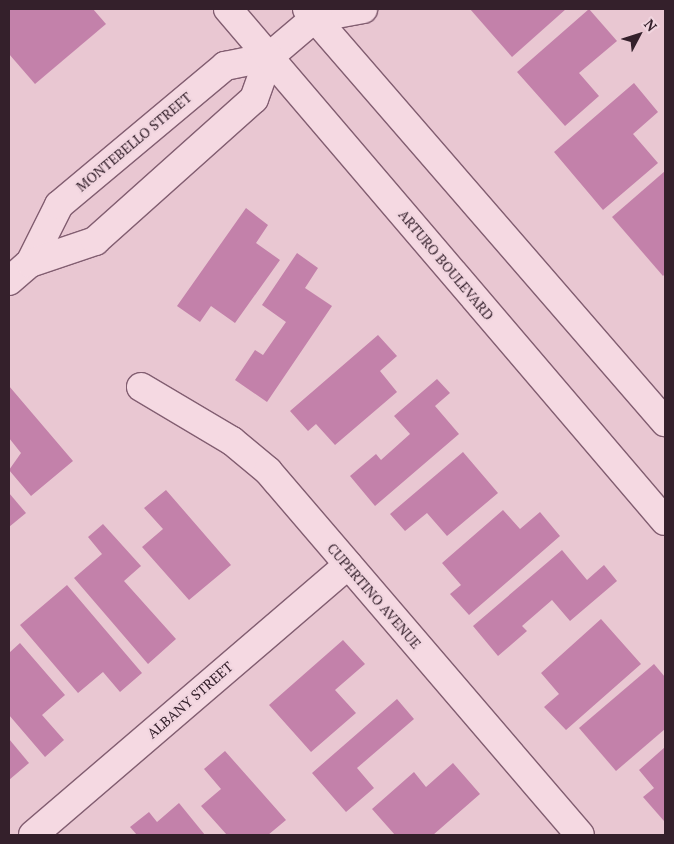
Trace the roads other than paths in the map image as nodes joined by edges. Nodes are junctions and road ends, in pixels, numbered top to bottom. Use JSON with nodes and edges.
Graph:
{"nodes":[{"id":1,"x":228,"y":9,"type":"edge"},
{"id":2,"x":363,"y":9,"type":"edge"},
{"id":3,"x":313,"y":12,"type":"edge"},
{"id":4,"x":269,"y":57,"type":"junction"},
{"id":5,"x":30,"y":263,"type":"junction"},
{"id":6,"x":9,"y":281,"type":"edge"},
{"id":7,"x":141,"y":387,"type":"dead end"},
{"id":8,"x":665,"y":422,"type":"edge"},
{"id":9,"x":665,"y":520,"type":"edge"},
{"id":10,"x":348,"y":565,"type":"junction"},
{"id":11,"x":33,"y":835,"type":"edge"},
{"id":12,"x":580,"y":835,"type":"edge"}],
"edges":[{"from":1,"to":4,"type":"street","name":"ARTURO BOULEVARD"},
{"from":2,"to":3,"type":"street","name":"MONTEBELLO STREET"},
{"from":3,"to":4,"type":"street","name":"MONTEBELLO STREET"},
{"from":3,"to":8,"type":"street"},
{"from":4,"to":5,"type":"street","name":"MONTEBELLO STREET"},
{"from":4,"to":5,"type":"street","name":"MONTEBELLO STREET"},
{"from":4,"to":9,"type":"street","name":"ARTURO BOULEVARD"},
{"from":5,"to":6,"type":"street","name":"MONTEBELLO STREET"},
{"from":7,"to":10,"type":"street","name":"CUPERTINO AVENUE"},
{"from":10,"to":11,"type":"street","name":"ALBANY STREET"},
{"from":10,"to":12,"type":"street","name":"CUPERTINO AVENUE"}]}
